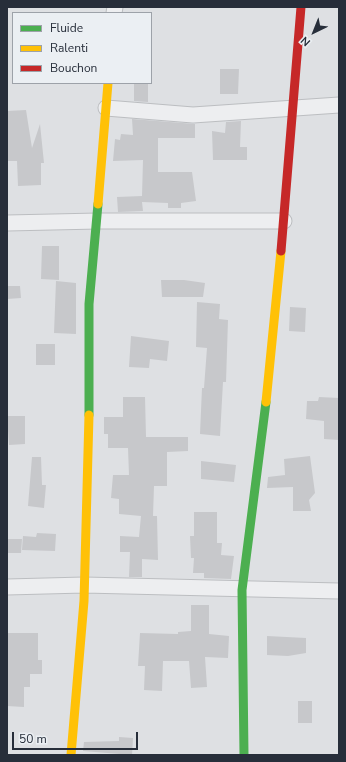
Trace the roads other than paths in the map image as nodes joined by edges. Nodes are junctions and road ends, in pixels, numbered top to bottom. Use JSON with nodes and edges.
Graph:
{"nodes":[{"id":1,"x":301,"y":7,"type":"edge"},
{"id":2,"x":108,"y":84,"type":"edge"},
{"id":3,"x":339,"y":105,"type":"edge"},
{"id":4,"x":106,"y":108,"type":"junction"},
{"id":5,"x":294,"y":108,"type":"junction"},
{"id":6,"x":98,"y":221,"type":"junction"},
{"id":7,"x":284,"y":221,"type":"junction"},
{"id":8,"x":7,"y":223,"type":"edge"},
{"id":9,"x":84,"y":585,"type":"junction"},
{"id":10,"x":7,"y":586,"type":"edge"},
{"id":11,"x":242,"y":590,"type":"junction"},
{"id":12,"x":339,"y":591,"type":"edge"},
{"id":13,"x":71,"y":755,"type":"edge"},
{"id":14,"x":244,"y":755,"type":"edge"}],
"edges":[{"from":1,"to":5,"type":"street"},
{"from":2,"to":4,"type":"street"},
{"from":3,"to":5,"type":"street"},
{"from":4,"to":5,"type":"street"},
{"from":4,"to":6,"type":"street"},
{"from":5,"to":7,"type":"street"},
{"from":6,"to":7,"type":"street"},
{"from":6,"to":8,"type":"street"},
{"from":6,"to":9,"type":"street"},
{"from":7,"to":11,"type":"street"},
{"from":9,"to":10,"type":"street"},
{"from":9,"to":11,"type":"street"},
{"from":9,"to":13,"type":"street"},
{"from":11,"to":12,"type":"street"},
{"from":11,"to":14,"type":"street"}]}
